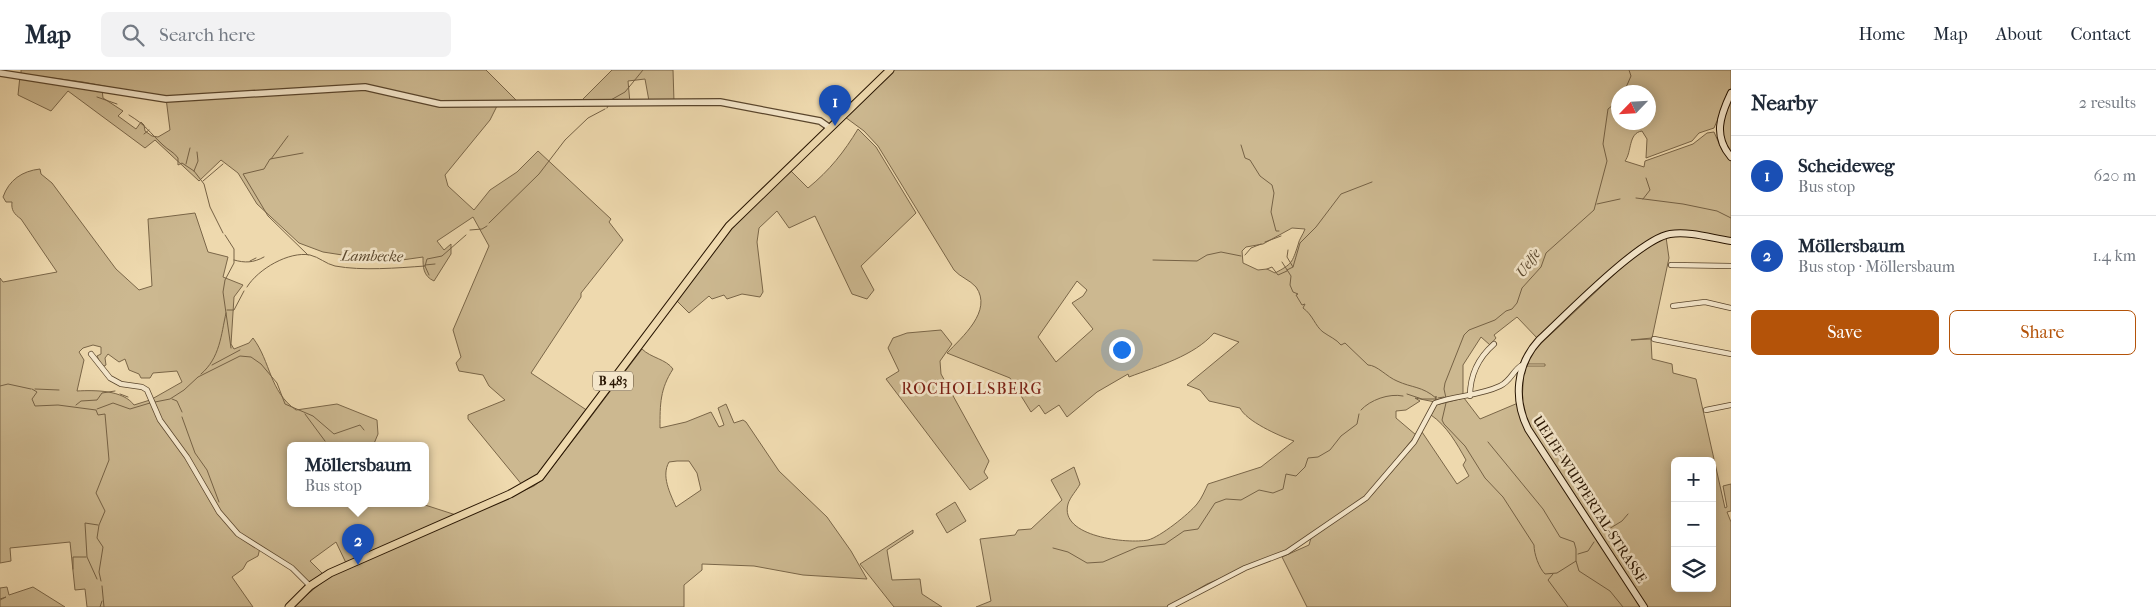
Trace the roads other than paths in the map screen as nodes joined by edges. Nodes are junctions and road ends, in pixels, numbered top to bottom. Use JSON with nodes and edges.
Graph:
{"nodes":[{"id":1,"x":890,"y":70,"type":"edge"},
{"id":2,"x":0,"y":73,"type":"edge"},
{"id":3,"x":1731,"y":93,"type":"edge"},
{"id":4,"x":830,"y":128,"type":"junction"},
{"id":5,"x":1731,"y":157,"type":"edge"},
{"id":6,"x":1731,"y":241,"type":"edge"},
{"id":7,"x":1671,"y":265,"type":"dead end"},
{"id":8,"x":1731,"y":266,"type":"edge"},
{"id":9,"x":1673,"y":306,"type":"dead end"},
{"id":10,"x":1731,"y":308,"type":"edge"},
{"id":11,"x":1654,"y":339,"type":"dead end"},
{"id":12,"x":1494,"y":344,"type":"dead end"},
{"id":13,"x":91,"y":354,"type":"dead end"},
{"id":14,"x":1731,"y":354,"type":"edge"},
{"id":15,"x":1522,"y":365,"type":"junction"},
{"id":16,"x":1470,"y":396,"type":"junction"},
{"id":17,"x":1731,"y":405,"type":"edge"},
{"id":18,"x":1706,"y":410,"type":"dead end"},
{"id":19,"x":310,"y":586,"type":"junction"},
{"id":20,"x":289,"y":607,"type":"edge"},
{"id":21,"x":1170,"y":607,"type":"edge"},
{"id":22,"x":1644,"y":607,"type":"edge"}],
"edges":[{"from":1,"to":4,"type":"main road","number":"B 483"},
{"from":2,"to":4,"type":"street"},
{"from":3,"to":5,"type":"main road"},
{"from":4,"to":19,"type":"main road","number":"B 483"},
{"from":6,"to":15,"type":"main road","name":"UELFE-WUPPERTAL-STRASSE"},
{"from":7,"to":8,"type":"street"},
{"from":9,"to":10,"type":"street"},
{"from":11,"to":14,"type":"street"},
{"from":12,"to":16,"type":"street"},
{"from":13,"to":19,"type":"street"},
{"from":15,"to":16,"type":"street"},
{"from":15,"to":22,"type":"main road","name":"UELFE-WUPPERTAL-STRASSE"},
{"from":16,"to":21,"type":"street"},
{"from":17,"to":18,"type":"street"},
{"from":19,"to":20,"type":"main road","number":"B 483"}]}
